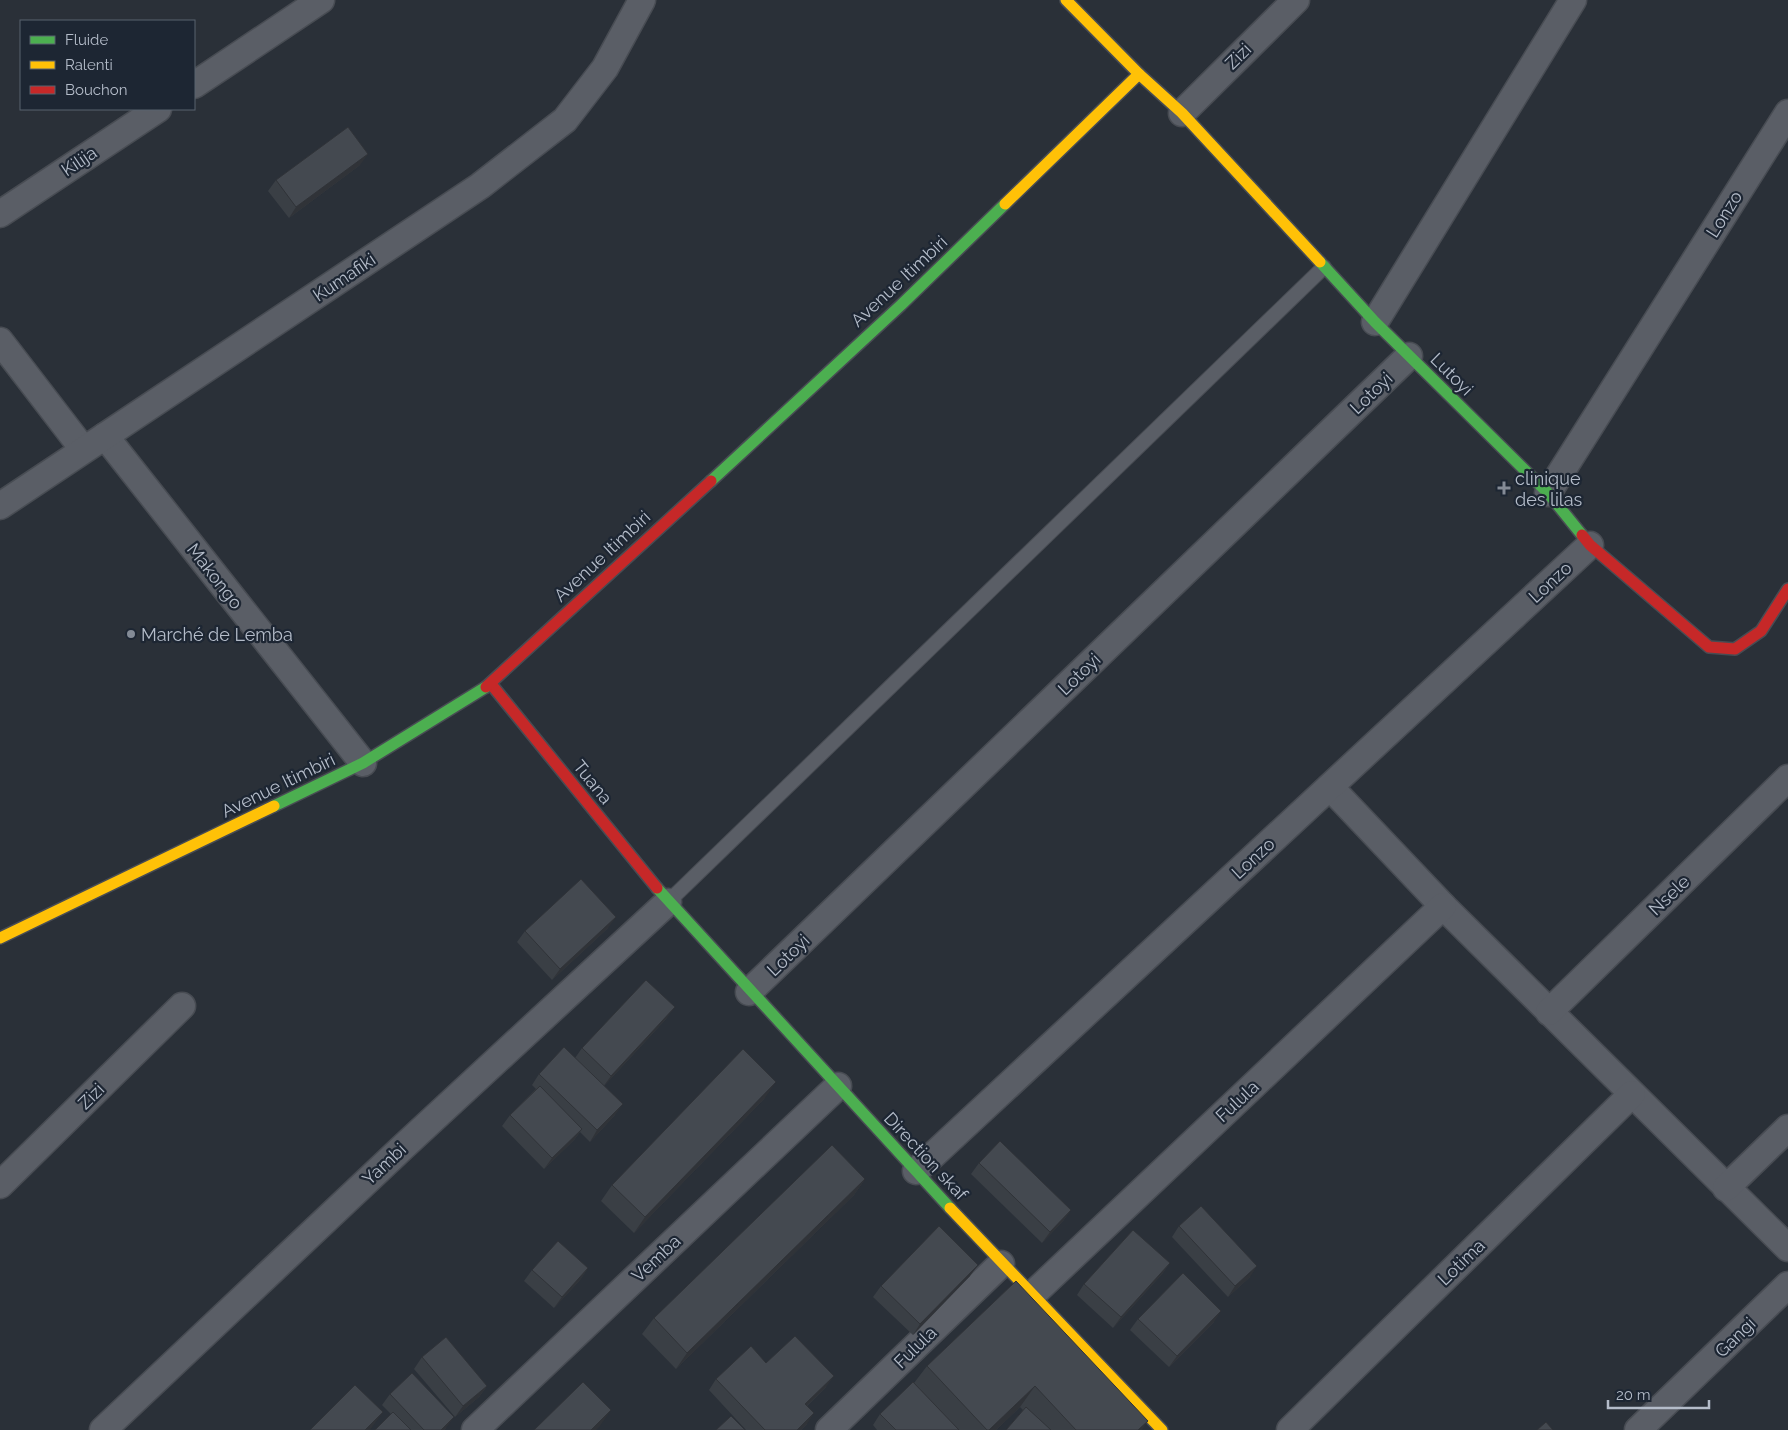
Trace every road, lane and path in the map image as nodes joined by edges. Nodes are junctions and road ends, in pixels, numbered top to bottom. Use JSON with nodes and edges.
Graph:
{"nodes":[{"id":1,"x":321,"y":0,"type":"edge"},
{"id":2,"x":642,"y":0,"type":"edge"},
{"id":3,"x":1067,"y":0,"type":"edge"},
{"id":4,"x":1296,"y":0,"type":"edge"},
{"id":5,"x":1573,"y":0,"type":"edge"},
{"id":6,"x":1139,"y":74,"type":"junction"},
{"id":7,"x":195,"y":84,"type":"edge"},
{"id":8,"x":156,"y":110,"type":"edge"},
{"id":9,"x":1182,"y":113,"type":"junction"},
{"id":10,"x":1788,"y":113,"type":"edge"},
{"id":11,"x":0,"y":214,"type":"edge"},
{"id":12,"x":1324,"y":267,"type":"junction"},
{"id":13,"x":1375,"y":322,"type":"junction"},
{"id":14,"x":0,"y":341,"type":"edge"},
{"id":15,"x":1409,"y":356,"type":"junction"},
{"id":16,"x":94,"y":443,"type":"junction"},
{"id":17,"x":1548,"y":493,"type":"junction"},
{"id":18,"x":0,"y":506,"type":"edge"},
{"id":19,"x":1590,"y":545,"type":"junction"},
{"id":20,"x":1788,"y":589,"type":"edge"},
{"id":21,"x":491,"y":684,"type":"junction"},
{"id":22,"x":363,"y":763,"type":"junction"},
{"id":23,"x":1788,"y":778,"type":"edge"},
{"id":24,"x":1330,"y":787,"type":"junction"},
{"id":25,"x":668,"y":902,"type":"junction"},
{"id":26,"x":1443,"y":906,"type":"junction"},
{"id":27,"x":0,"y":938,"type":"edge"},
{"id":28,"x":749,"y":992,"type":"junction"},
{"id":29,"x":182,"y":1006,"type":"dead end"},
{"id":30,"x":1549,"y":1012,"type":"junction"},
{"id":31,"x":838,"y":1086,"type":"junction"},
{"id":32,"x":1632,"y":1094,"type":"junction"},
{"id":33,"x":1788,"y":1128,"type":"edge"},
{"id":34,"x":916,"y":1171,"type":"junction"},
{"id":35,"x":0,"y":1185,"type":"edge"},
{"id":36,"x":1726,"y":1188,"type":"junction"},
{"id":37,"x":1788,"y":1248,"type":"edge"},
{"id":38,"x":1001,"y":1264,"type":"junction"},
{"id":39,"x":1788,"y":1285,"type":"edge"},
{"id":40,"x":1032,"y":1295,"type":"junction"},
{"id":41,"x":104,"y":1430,"type":"edge"},
{"id":42,"x":475,"y":1430,"type":"edge"},
{"id":43,"x":829,"y":1430,"type":"edge"},
{"id":44,"x":1162,"y":1430,"type":"edge"},
{"id":45,"x":1290,"y":1430,"type":"edge"},
{"id":46,"x":1638,"y":1430,"type":"edge"}],
"edges":[{"from":1,"to":7,"type":"street"},
{"from":2,"to":16,"type":"street","name":"Kumafiki"},
{"from":3,"to":6,"type":"street","name":"Lutoyi"},
{"from":4,"to":9,"type":"street","name":"Zizi"},
{"from":5,"to":13,"type":"street"},
{"from":6,"to":9,"type":"street","name":"Lutoyi"},
{"from":6,"to":21,"type":"street","name":"Avenue Itimbiri"},
{"from":8,"to":11,"type":"street","name":"Kilija"},
{"from":9,"to":12,"type":"street","name":"Lutoyi"},
{"from":10,"to":17,"type":"street","name":"Lonzo"},
{"from":12,"to":13,"type":"street","name":"Lutoyi"},
{"from":12,"to":25,"type":"lane"},
{"from":13,"to":15,"type":"street","name":"Lutoyi"},
{"from":14,"to":16,"type":"street","name":"Makongo"},
{"from":15,"to":17,"type":"street","name":"Lutoyi"},
{"from":15,"to":28,"type":"street","name":"Lotoyi"},
{"from":16,"to":18,"type":"street","name":"Kumafiki"},
{"from":16,"to":22,"type":"street","name":"Makongo"},
{"from":17,"to":19,"type":"street","name":"Lutoyi"},
{"from":19,"to":20,"type":"street","name":"Lutoyi"},
{"from":19,"to":24,"type":"street","name":"Lonzo"},
{"from":21,"to":22,"type":"street","name":"Avenue Itimbiri"},
{"from":21,"to":25,"type":"street","name":"Tuana"},
{"from":22,"to":27,"type":"street","name":"Avenue Itimbiri"},
{"from":23,"to":30,"type":"street","name":"Nsele"},
{"from":24,"to":26,"type":"street"},
{"from":24,"to":34,"type":"street","name":"Lonzo"},
{"from":25,"to":28,"type":"street","name":"Direction skaf"},
{"from":25,"to":41,"type":"street","name":"Yambi"},
{"from":26,"to":30,"type":"street"},
{"from":26,"to":40,"type":"street","name":"Fulula"},
{"from":28,"to":31,"type":"street","name":"Direction skaf"},
{"from":29,"to":35,"type":"street","name":"Zizi"},
{"from":30,"to":32,"type":"street"},
{"from":31,"to":34,"type":"street","name":"Direction skaf"},
{"from":31,"to":42,"type":"street","name":"Vemba"},
{"from":32,"to":36,"type":"street"},
{"from":32,"to":45,"type":"street","name":"Lotima"},
{"from":33,"to":36,"type":"street"},
{"from":34,"to":38,"type":"street","name":"Direction skaf"},
{"from":36,"to":37,"type":"street"},
{"from":38,"to":40,"type":"street","name":"Direction skaf"},
{"from":38,"to":43,"type":"street","name":"Fulula"},
{"from":39,"to":46,"type":"street","name":"Gangi"},
{"from":40,"to":44,"type":"street","name":"Direction skaf"}]}
